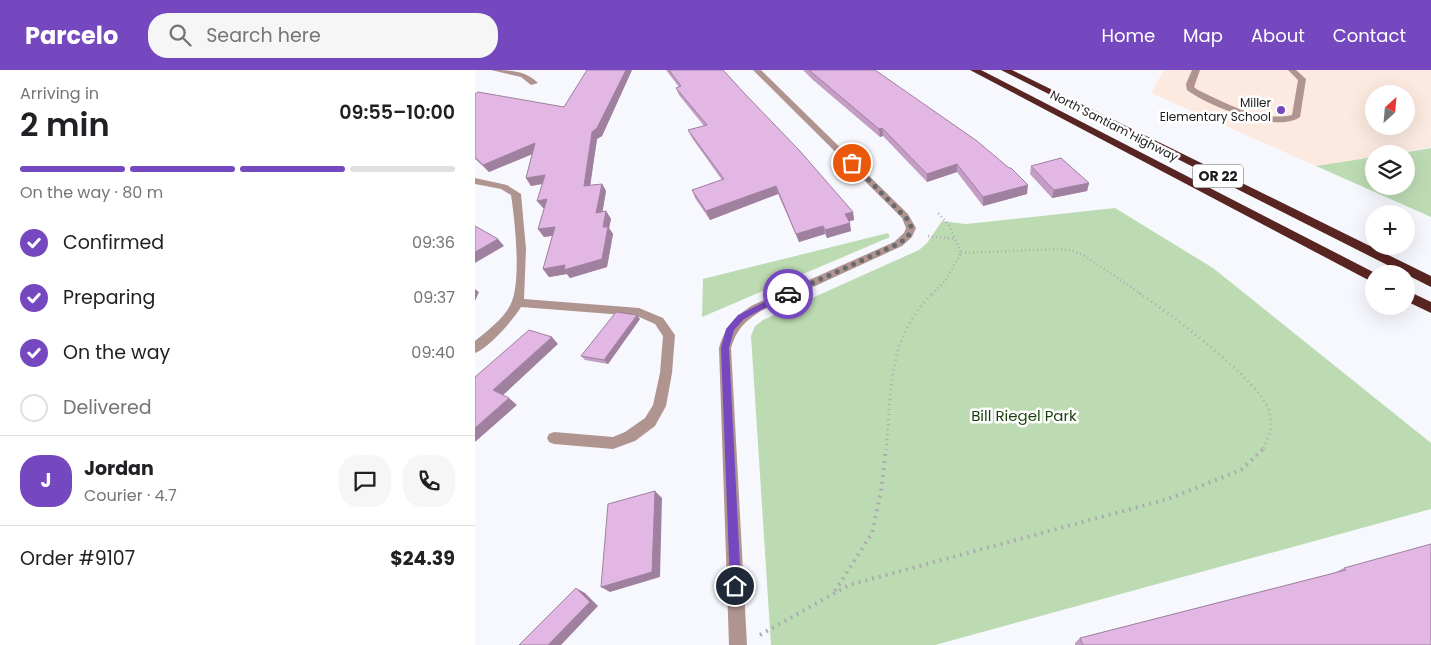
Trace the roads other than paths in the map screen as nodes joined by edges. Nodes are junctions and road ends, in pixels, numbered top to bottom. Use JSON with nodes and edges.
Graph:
{"nodes":[{"id":1,"x":497,"y":70,"type":"edge"},
{"id":2,"x":757,"y":70,"type":"edge"},
{"id":3,"x":974,"y":70,"type":"edge"},
{"id":4,"x":1005,"y":70,"type":"edge"},
{"id":5,"x":1196,"y":70,"type":"edge"},
{"id":6,"x":1292,"y":70,"type":"edge"},
{"id":7,"x":534,"y":84,"type":"dead end"},
{"id":8,"x":475,"y":181,"type":"edge"},
{"id":9,"x":1365,"y":273,"type":"edge"},
{"id":10,"x":1431,"y":282,"type":"edge"},
{"id":11,"x":1415,"y":300,"type":"edge"},
{"id":12,"x":518,"y":303,"type":"junction"},
{"id":13,"x":1431,"y":308,"type":"edge"},
{"id":14,"x":475,"y":348,"type":"edge"},
{"id":15,"x":554,"y":438,"type":"dead end"},
{"id":16,"x":738,"y":645,"type":"edge"}],
"edges":[{"from":1,"to":7,"type":"street"},
{"from":2,"to":16,"type":"street"},
{"from":3,"to":9,"type":"highway","name":"North Santiam Highway","number":"OR 22"},
{"from":4,"to":10,"type":"highway","name":"North Santiam Highway","number":"OR 22"},
{"from":5,"to":6,"type":"street"},
{"from":8,"to":12,"type":"street"},
{"from":11,"to":13,"type":"highway"},
{"from":12,"to":14,"type":"street"},
{"from":12,"to":15,"type":"street"}]}
